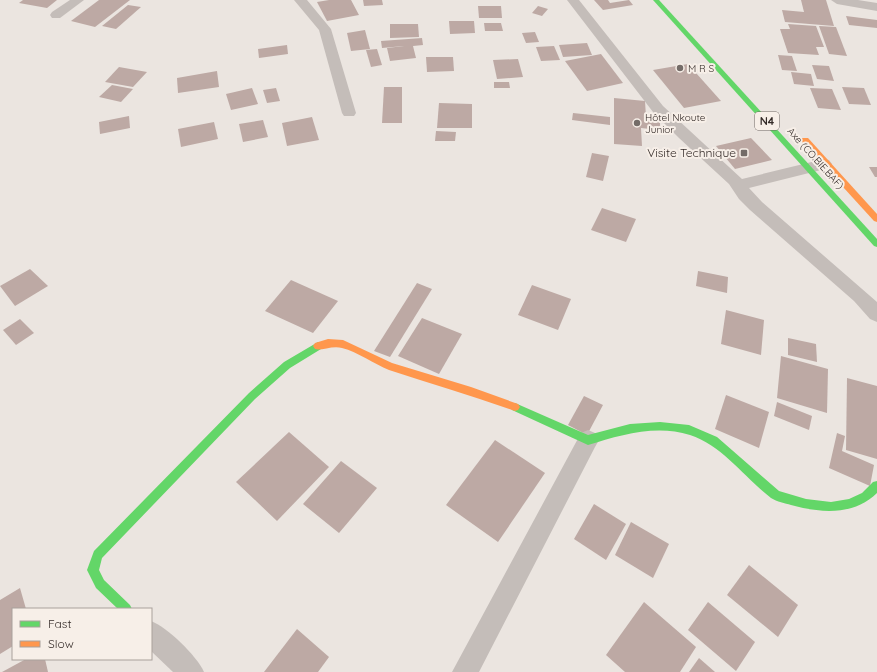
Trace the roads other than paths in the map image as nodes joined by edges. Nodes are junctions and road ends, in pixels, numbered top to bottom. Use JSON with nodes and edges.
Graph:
{"nodes":[{"id":1,"x":78,"y":0,"type":"edge"},
{"id":2,"x":300,"y":0,"type":"edge"},
{"id":3,"x":573,"y":0,"type":"edge"},
{"id":4,"x":656,"y":0,"type":"edge"},
{"id":5,"x":837,"y":0,"type":"edge"},
{"id":6,"x":877,"y":7,"type":"edge"},
{"id":7,"x":56,"y":15,"type":"dead end"},
{"id":8,"x":349,"y":113,"type":"dead end"},
{"id":9,"x":800,"y":136,"type":"dead end"},
{"id":10,"x":827,"y":164,"type":"junction"},
{"id":11,"x":810,"y":168,"type":"junction"},
{"id":12,"x":740,"y":185,"type":"junction"},
{"id":13,"x":877,"y":219,"type":"edge"},
{"id":14,"x":877,"y":244,"type":"edge"},
{"id":15,"x":877,"y":314,"type":"edge"},
{"id":16,"x":588,"y":440,"type":"junction"},
{"id":17,"x":877,"y":486,"type":"edge"},
{"id":18,"x":125,"y":608,"type":"edge"},
{"id":19,"x":152,"y":634,"type":"edge"},
{"id":20,"x":191,"y":672,"type":"edge"},
{"id":21,"x":465,"y":672,"type":"edge"}],
"edges":[{"from":1,"to":7,"type":"street"},
{"from":2,"to":8,"type":"street"},
{"from":3,"to":12,"type":"street"},
{"from":4,"to":11,"type":"main road","name":"Axe (CO.BIE.BAF)","number":"N4"},
{"from":5,"to":6,"type":"street"},
{"from":9,"to":10,"type":"main road","name":"Axe (CO.BIE.BAF)"},
{"from":10,"to":11,"type":"street"},
{"from":10,"to":13,"type":"main road","name":"Axe (CO.BIE.BAF)"},
{"from":11,"to":12,"type":"street"},
{"from":11,"to":14,"type":"main road","name":"Axe (CO.BIE.BAF)","number":"N4"},
{"from":12,"to":15,"type":"street"},
{"from":16,"to":17,"type":"main road"},
{"from":16,"to":18,"type":"main road"},
{"from":16,"to":21,"type":"street"},
{"from":19,"to":20,"type":"street"}]}
